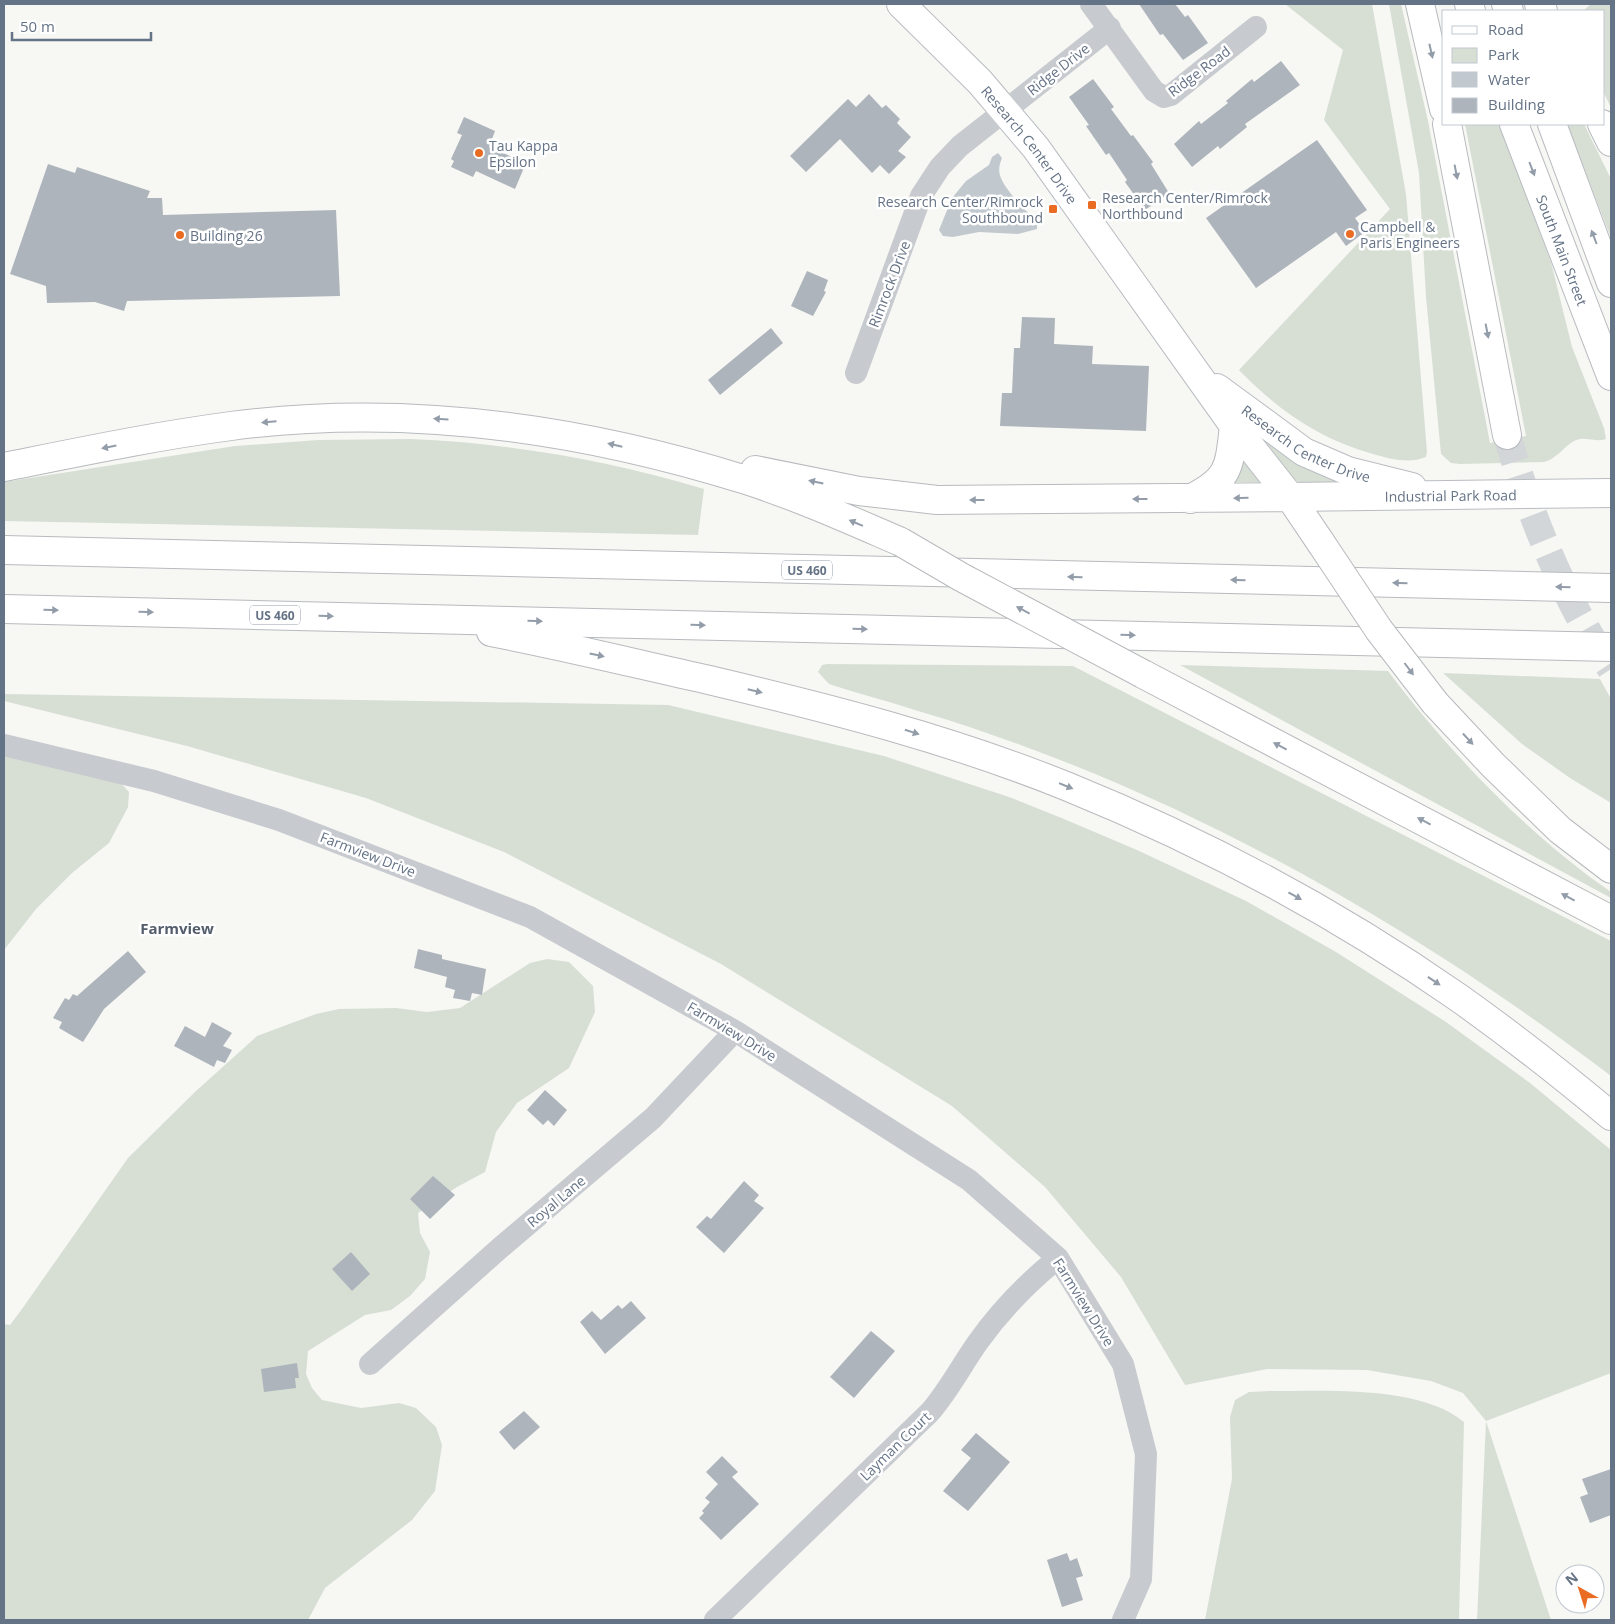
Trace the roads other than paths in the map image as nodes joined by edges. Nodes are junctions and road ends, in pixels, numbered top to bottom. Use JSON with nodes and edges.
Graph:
{"nodes":[{"id":1,"x":901,"y":4,"type":"edge"},
{"id":2,"x":1092,"y":4,"type":"edge"},
{"id":3,"x":1420,"y":4,"type":"edge"},
{"id":4,"x":1256,"y":27,"type":"dead end"},
{"id":5,"x":1110,"y":28,"type":"junction"},
{"id":6,"x":1442,"y":100,"type":"edge"},
{"id":7,"x":1006,"y":110,"type":"junction"},
{"id":8,"x":1447,"y":125,"type":"edge"},
{"id":9,"x":1514,"y":125,"type":"edge"},
{"id":10,"x":1552,"y":125,"type":"edge"},
{"id":11,"x":1602,"y":125,"type":"edge"},
{"id":12,"x":1611,"y":142,"type":"edge"},
{"id":13,"x":1611,"y":283,"type":"edge"},
{"id":14,"x":1195,"y":372,"type":"junction"},
{"id":15,"x":856,"y":373,"type":"dead end"},
{"id":16,"x":1611,"y":376,"type":"edge"},
{"id":17,"x":1234,"y":426,"type":"junction"},
{"id":18,"x":1507,"y":435,"type":"tunnel mouth"},
{"id":19,"x":662,"y":456,"type":"junction"},
{"id":20,"x":4,"y":467,"type":"edge"},
{"id":21,"x":1611,"y":493,"type":"edge"},
{"id":22,"x":1290,"y":497,"type":"junction"},
{"id":23,"x":1458,"y":497,"type":"junction"},
{"id":24,"x":1189,"y":500,"type":"junction"},
{"id":25,"x":4,"y":550,"type":"edge"},
{"id":26,"x":1611,"y":588,"type":"edge"},
{"id":27,"x":4,"y":609,"type":"edge"},
{"id":28,"x":452,"y":619,"type":"junction"},
{"id":29,"x":1611,"y":647,"type":"edge"},
{"id":30,"x":4,"y":745,"type":"edge"},
{"id":31,"x":1611,"y":869,"type":"edge"},
{"id":32,"x":1611,"y":920,"type":"edge"},
{"id":33,"x":735,"y":1030,"type":"junction"},
{"id":34,"x":1547,"y":1063,"type":"junction"},
{"id":35,"x":1611,"y":1097,"type":"edge"},
{"id":36,"x":1611,"y":1116,"type":"edge"},
{"id":37,"x":1058,"y":1258,"type":"junction"},
{"id":38,"x":370,"y":1364,"type":"dead end"},
{"id":39,"x":715,"y":1620,"type":"edge"},
{"id":40,"x":1123,"y":1620,"type":"edge"}],
"edges":[{"from":1,"to":7,"type":"main road","name":"Research Center Drive"},
{"from":2,"to":5,"type":"street","name":"Ridge Road"},
{"from":3,"to":6,"type":"main road","one_way":true},
{"from":4,"to":5,"type":"street","name":"Ridge Road"},
{"from":5,"to":7,"type":"street","name":"Ridge Drive"},
{"from":7,"to":14,"type":"main road","name":"Research Center Drive"},
{"from":7,"to":15,"type":"street","name":"Rimrock Drive"},
{"from":8,"to":18,"type":"main road","one_way":true},
{"from":9,"to":16,"type":"main road","name":"South Main Street","one_way":true},
{"from":13,"to":10,"type":"main road","one_way":true},
{"from":11,"to":12,"type":"main road"},
{"from":14,"to":17,"type":"main road","name":"Research Center Drive"},
{"from":14,"to":23,"type":"main road","name":"Research Center Drive"},
{"from":17,"to":22,"type":"main road","name":"Research Center Drive"},
{"from":17,"to":24,"type":"main road"},
{"from":19,"to":20,"type":"main road","one_way":true},
{"from":24,"to":19,"type":"main road","name":"Industrial Park Road","one_way":true},
{"from":32,"to":19,"type":"main road","one_way":true,"bridge":true},
{"from":21,"to":23,"type":"main road","name":"Industrial Park Road"},
{"from":22,"to":23,"type":"main road","name":"Industrial Park Road"},
{"from":22,"to":24,"type":"main road","name":"Industrial Park Road","one_way":true},
{"from":22,"to":31,"type":"main road","name":"Research Center Drive","one_way":true,"bridge":true},
{"from":26,"to":25,"type":"main road","number":"US 460","one_way":true},
{"from":27,"to":28,"type":"main road","number":"US 460","one_way":true},
{"from":28,"to":29,"type":"main road","number":"US 460","one_way":true},
{"from":28,"to":34,"type":"main road","one_way":true},
{"from":30,"to":33,"type":"street","name":"Farmview Drive"},
{"from":33,"to":37,"type":"street","name":"Farmview Drive"},
{"from":33,"to":38,"type":"street","name":"Royal Lane"},
{"from":34,"to":35,"type":"main road"},
{"from":34,"to":36,"type":"main road"},
{"from":37,"to":39,"type":"street","name":"Layman Court"},
{"from":37,"to":40,"type":"street","name":"Farmview Drive"}]}
